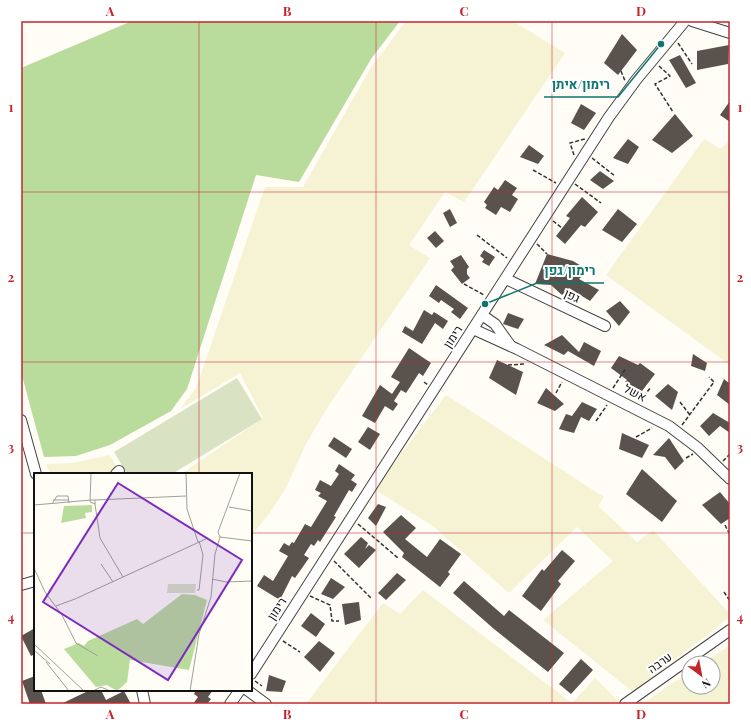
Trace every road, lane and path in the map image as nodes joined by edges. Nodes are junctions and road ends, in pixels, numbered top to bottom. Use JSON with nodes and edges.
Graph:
{"nodes":[{"id":1,"x":685,"y":21,"type":"edge"},
{"id":2,"x":692,"y":21,"type":"edge"},
{"id":3,"x":730,"y":33,"type":"edge"},
{"id":4,"x":673,"y":35,"type":"junction"},
{"id":5,"x":692,"y":64,"type":"dead end"},
{"id":6,"x":654,"y":65,"type":"dead end"},
{"id":7,"x":673,"y":112,"type":"dead end"},
{"id":8,"x":586,"y":153,"type":"junction"},
{"id":9,"x":534,"y":170,"type":"dead end"},
{"id":10,"x":615,"y":176,"type":"dead end"},
{"id":11,"x":567,"y":184,"type":"junction"},
{"id":12,"x":601,"y":203,"type":"dead end"},
{"id":13,"x":546,"y":216,"type":"junction"},
{"id":14,"x":562,"y":228,"type":"dead end"},
{"id":15,"x":477,"y":235,"type":"dead end"},
{"id":16,"x":532,"y":239,"type":"junction"},
{"id":17,"x":547,"y":254,"type":"dead end"},
{"id":18,"x":515,"y":265,"type":"junction"},
{"id":19,"x":506,"y":279,"type":"junction"},
{"id":20,"x":464,"y":284,"type":"dead end"},
{"id":21,"x":492,"y":300,"type":"junction"},
{"id":22,"x":482,"y":315,"type":"junction"},
{"id":23,"x":605,"y":326,"type":"dead end"},
{"id":24,"x":473,"y":329,"type":"junction"},
{"id":25,"x":517,"y":349,"type":"junction"},
{"id":26,"x":626,"y":368,"type":"dead end"},
{"id":27,"x":566,"y":374,"type":"junction"},
{"id":28,"x":709,"y":377,"type":"dead end"},
{"id":29,"x":650,"y":387,"type":"dead end"},
{"id":30,"x":556,"y":393,"type":"dead end"},
{"id":31,"x":610,"y":395,"type":"junction"},
{"id":32,"x":680,"y":402,"type":"dead end"},
{"id":33,"x":635,"y":408,"type":"junction"},
{"id":34,"x":690,"y":415,"type":"junction"},
{"id":35,"x":21,"y":420,"type":"edge"},
{"id":36,"x":596,"y":421,"type":"dead end"},
{"id":37,"x":647,"y":425,"type":"dead end"},
{"id":38,"x":678,"y":432,"type":"junction"},
{"id":39,"x":636,"y":437,"type":"dead end"},
{"id":40,"x":36,"y":473,"type":"edge"},
{"id":41,"x":730,"y":479,"type":"edge"},
{"id":42,"x":351,"y":518,"type":"junction"},
{"id":43,"x":725,"y":525,"type":"dead end"},
{"id":44,"x":730,"y":535,"type":"edge"},
{"id":45,"x":328,"y":555,"type":"junction"},
{"id":46,"x":398,"y":558,"type":"dead end"},
{"id":47,"x":34,"y":581,"type":"edge"},
{"id":48,"x":21,"y":584,"type":"edge"},
{"id":49,"x":724,"y":592,"type":"dead end"},
{"id":50,"x":303,"y":593,"type":"junction"},
{"id":51,"x":372,"y":599,"type":"dead end"},
{"id":52,"x":730,"y":601,"type":"edge"},
{"id":53,"x":340,"y":621,"type":"dead end"},
{"id":54,"x":730,"y":630,"type":"edge"},
{"id":55,"x":275,"y":636,"type":"junction"},
{"id":56,"x":300,"y":652,"type":"dead end"},
{"id":57,"x":252,"y":672,"type":"edge"},
{"id":58,"x":252,"y":679,"type":"edge"},
{"id":59,"x":262,"y":686,"type":"dead end"},
{"id":60,"x":142,"y":691,"type":"edge"},
{"id":61,"x":240,"y":691,"type":"edge"},
{"id":62,"x":243,"y":691,"type":"edge"},
{"id":63,"x":145,"y":704,"type":"edge"},
{"id":64,"x":230,"y":704,"type":"edge"},
{"id":65,"x":266,"y":704,"type":"edge"},
{"id":66,"x":625,"y":704,"type":"edge"}],
"edges":[{"from":1,"to":4,"type":"street","name":"רימון"},
{"from":2,"to":3,"type":"street"},
{"from":4,"to":5,"type":"path"},
{"from":4,"to":8,"type":"street","name":"רימון"},
{"from":6,"to":7,"type":"path"},
{"from":8,"to":10,"type":"path"},
{"from":8,"to":11,"type":"street","name":"רימון"},
{"from":9,"to":11,"type":"path"},
{"from":11,"to":12,"type":"path"},
{"from":11,"to":13,"type":"street","name":"רימון"},
{"from":13,"to":14,"type":"path"},
{"from":13,"to":16,"type":"street","name":"רימון"},
{"from":15,"to":18,"type":"path"},
{"from":16,"to":17,"type":"path"},
{"from":16,"to":18,"type":"street","name":"רימון"},
{"from":18,"to":19,"type":"street","name":"רימון"},
{"from":19,"to":21,"type":"street","name":"רימון"},
{"from":19,"to":23,"type":"street","name":"גפן"},
{"from":20,"to":21,"type":"path"},
{"from":21,"to":22,"type":"street","name":"רימון"},
{"from":22,"to":24,"type":"street","name":"רימון"},
{"from":22,"to":25,"type":"street","name":"אשל"},
{"from":24,"to":25,"type":"street","name":"אשל"},
{"from":24,"to":42,"type":"street","name":"רימון"},
{"from":25,"to":27,"type":"street","name":"אשל"},
{"from":26,"to":31,"type":"path"},
{"from":27,"to":30,"type":"path"},
{"from":27,"to":31,"type":"street","name":"אשל"},
{"from":28,"to":34,"type":"path"},
{"from":29,"to":33,"type":"path"},
{"from":31,"to":33,"type":"street","name":"אשל"},
{"from":31,"to":36,"type":"path"},
{"from":32,"to":34,"type":"path"},
{"from":33,"to":38,"type":"street","name":"אשל"},
{"from":34,"to":38,"type":"path"},
{"from":35,"to":40,"type":"street"},
{"from":37,"to":39,"type":"path"},
{"from":38,"to":41,"type":"street","name":"אשל"},
{"from":42,"to":45,"type":"street","name":"רימון"},
{"from":42,"to":46,"type":"path"},
{"from":43,"to":44,"type":"path"},
{"from":45,"to":50,"type":"street","name":"רימון"},
{"from":45,"to":51,"type":"path"},
{"from":47,"to":48,"type":"street"},
{"from":49,"to":52,"type":"path"},
{"from":50,"to":53,"type":"path"},
{"from":50,"to":55,"type":"street","name":"רימון"},
{"from":54,"to":66,"type":"street","name":"ערבה"},
{"from":55,"to":56,"type":"path"},
{"from":55,"to":57,"type":"street","name":"רימון"},
{"from":58,"to":59,"type":"path"},
{"from":60,"to":63,"type":"street"},
{"from":61,"to":64,"type":"street"},
{"from":62,"to":65,"type":"street"}]}
